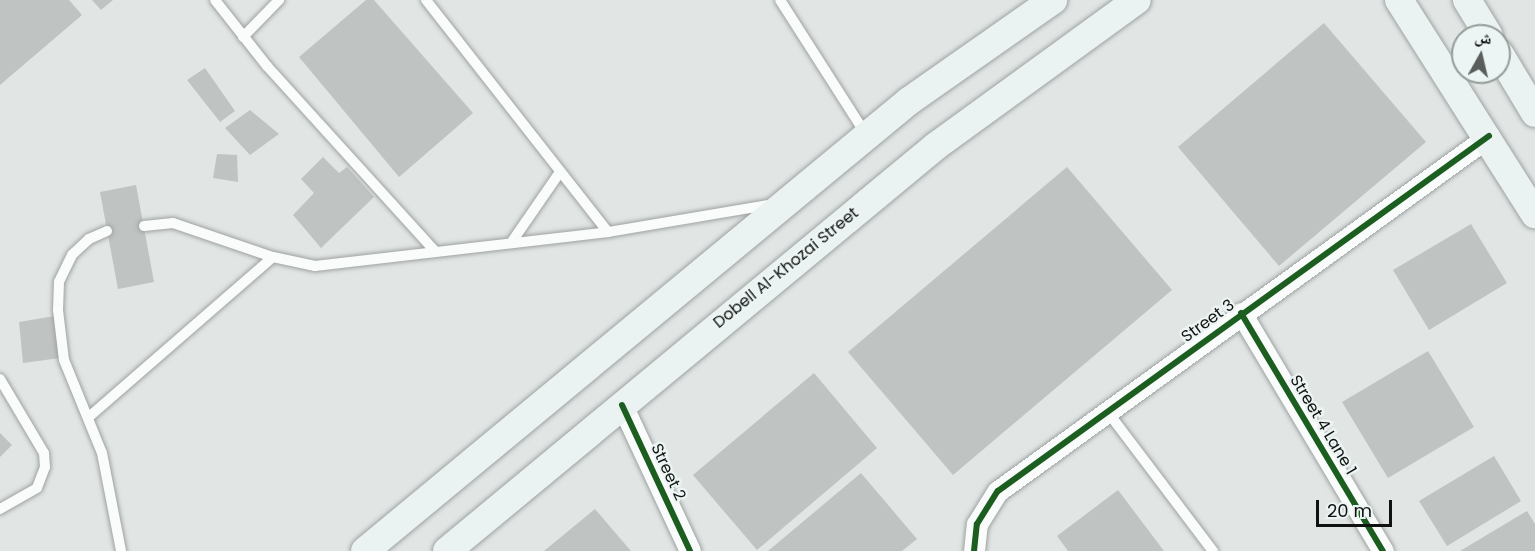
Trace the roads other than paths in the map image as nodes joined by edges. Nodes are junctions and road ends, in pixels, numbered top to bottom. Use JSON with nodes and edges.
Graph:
{"nodes":[{"id":1,"x":215,"y":0,"type":"edge"},
{"id":2,"x":279,"y":0,"type":"edge"},
{"id":3,"x":426,"y":0,"type":"edge"},
{"id":4,"x":780,"y":0,"type":"edge"},
{"id":5,"x":1137,"y":0,"type":"edge"},
{"id":6,"x":1399,"y":0,"type":"edge"},
{"id":7,"x":1467,"y":0,"type":"edge"},
{"id":8,"x":1050,"y":1,"type":"edge"},
{"id":9,"x":1482,"y":24,"type":"edge"},
{"id":10,"x":243,"y":37,"type":"junction"},
{"id":11,"x":1511,"y":73,"type":"edge"},
{"id":12,"x":1535,"y":113,"type":"edge"},
{"id":13,"x":867,"y":136,"type":"junction"},
{"id":14,"x":1489,"y":136,"type":"junction"},
{"id":15,"x":560,"y":171,"type":"junction"},
{"id":16,"x":785,"y":202,"type":"junction"},
{"id":17,"x":1535,"y":214,"type":"edge"},
{"id":18,"x":144,"y":226,"type":"dead end"},
{"id":19,"x":107,"y":231,"type":"dead end"},
{"id":20,"x":608,"y":232,"type":"junction"},
{"id":21,"x":511,"y":243,"type":"junction"},
{"id":22,"x":435,"y":251,"type":"junction"},
{"id":23,"x":273,"y":256,"type":"junction"},
{"id":24,"x":1241,"y":313,"type":"junction"},
{"id":25,"x":0,"y":379,"type":"edge"},
{"id":26,"x":622,"y":405,"type":"junction"},
{"id":27,"x":1107,"y":411,"type":"junction"},
{"id":28,"x":90,"y":416,"type":"junction"},
{"id":29,"x":0,"y":509,"type":"edge"},
{"id":30,"x":121,"y":551,"type":"edge"},
{"id":31,"x":365,"y":551,"type":"edge"},
{"id":32,"x":447,"y":551,"type":"edge"},
{"id":33,"x":690,"y":551,"type":"edge"},
{"id":34,"x":975,"y":551,"type":"edge"},
{"id":35,"x":1213,"y":551,"type":"edge"},
{"id":36,"x":1383,"y":551,"type":"edge"}],
"edges":[{"from":1,"to":10,"type":"lane"},
{"from":2,"to":10,"type":"lane"},
{"from":3,"to":15,"type":"lane"},
{"from":4,"to":13,"type":"lane"},
{"from":5,"to":26,"type":"main road","name":"Dobell Al-Khozai Street"},
{"from":6,"to":14,"type":"main road"},
{"from":7,"to":9,"type":"main road"},
{"from":8,"to":13,"type":"main road"},
{"from":10,"to":22,"type":"lane"},
{"from":11,"to":12,"type":"main road"},
{"from":13,"to":16,"type":"main road"},
{"from":14,"to":17,"type":"main road"},
{"from":14,"to":24,"type":"street","name":"Street 3"},
{"from":15,"to":20,"type":"lane"},
{"from":15,"to":21,"type":"lane"},
{"from":16,"to":20,"type":"lane"},
{"from":16,"to":31,"type":"main road"},
{"from":18,"to":23,"type":"lane"},
{"from":19,"to":28,"type":"lane"},
{"from":20,"to":21,"type":"lane"},
{"from":21,"to":22,"type":"lane"},
{"from":22,"to":23,"type":"lane"},
{"from":23,"to":28,"type":"lane"},
{"from":24,"to":27,"type":"street","name":"Street 3"},
{"from":24,"to":36,"type":"street","name":"Street 4 Lane 1"},
{"from":25,"to":29,"type":"lane"},
{"from":26,"to":32,"type":"main road","name":"Dobell Al-Khozai Street"},
{"from":26,"to":33,"type":"street","name":"Street 2"},
{"from":27,"to":34,"type":"street","name":"Street 3"},
{"from":27,"to":35,"type":"lane"},
{"from":28,"to":30,"type":"lane"}]}
